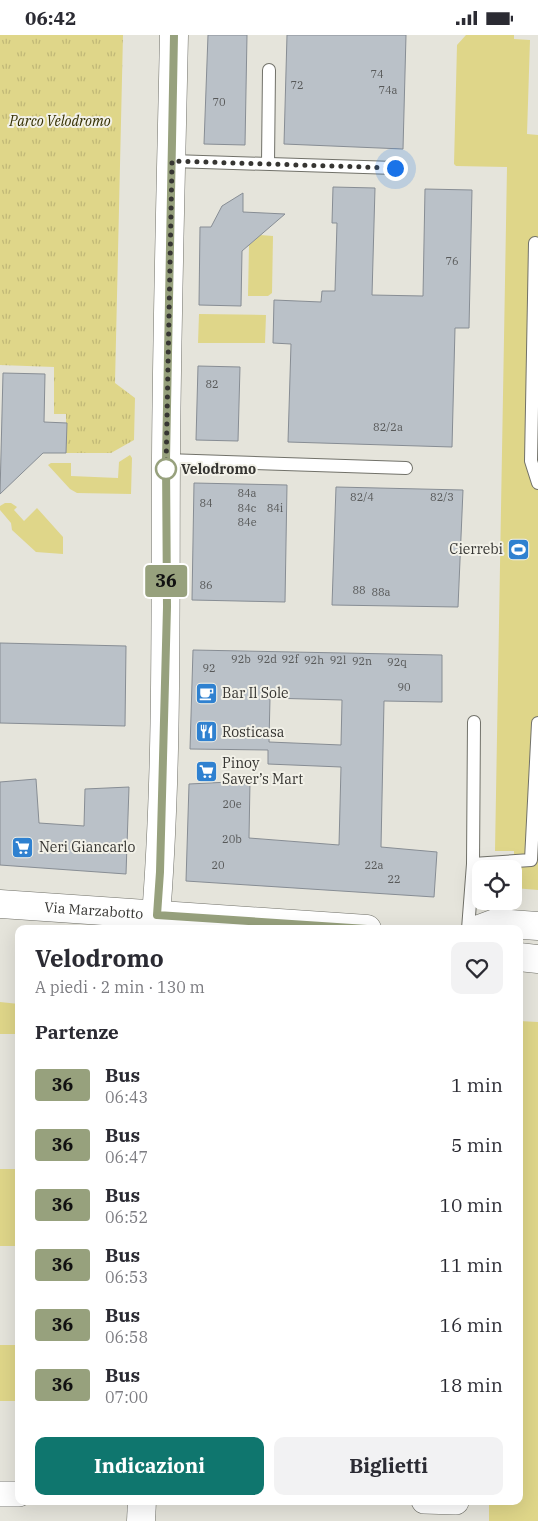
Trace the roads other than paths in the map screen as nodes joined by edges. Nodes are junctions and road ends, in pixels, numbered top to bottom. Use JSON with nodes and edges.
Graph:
{"nodes":[{"id":1,"x":174,"y":35,"type":"edge"},
{"id":2,"x":269,"y":71,"type":"dead end"},
{"id":3,"x":172,"y":161,"type":"junction"},
{"id":4,"x":268,"y":163,"type":"junction"},
{"id":5,"x":395,"y":168,"type":"dead end"},
{"id":6,"x":535,"y":243,"type":"dead end"},
{"id":7,"x":166,"y":460,"type":"junction"},
{"id":8,"x":406,"y":468,"type":"dead end"},
{"id":9,"x":538,"y":483,"type":"edge"},
{"id":10,"x":474,"y":722,"type":"dead end"},
{"id":11,"x":538,"y":723,"type":"edge"},
{"id":12,"x":473,"y":860,"type":"edge"},
{"id":13,"x":522,"y":861,"type":"edge"},
{"id":14,"x":472,"y":877,"type":"edge"},
{"id":15,"x":0,"y":904,"type":"edge"},
{"id":16,"x":156,"y":922,"type":"edge"},
{"id":17,"x":246,"y":925,"type":"edge"},
{"id":18,"x":468,"y":925,"type":"edge"},
{"id":19,"x":490,"y":925,"type":"edge"},
{"id":20,"x":538,"y":926,"type":"edge"},
{"id":21,"x":523,"y":957,"type":"edge"},
{"id":22,"x":538,"y":959,"type":"edge"},
{"id":23,"x":0,"y":1494,"type":"edge"},
{"id":24,"x":15,"y":1494,"type":"edge"},
{"id":25,"x":142,"y":1505,"type":"edge"},
{"id":26,"x":457,"y":1505,"type":"edge"},
{"id":27,"x":142,"y":1521,"type":"edge"},
{"id":28,"x":459,"y":1521,"type":"edge"}],
"edges":[{"from":1,"to":3,"type":"street"},
{"from":2,"to":4,"type":"lane"},
{"from":3,"to":4,"type":"lane"},
{"from":3,"to":7,"type":"street"},
{"from":4,"to":5,"type":"lane"},
{"from":6,"to":9,"type":"lane"},
{"from":7,"to":8,"type":"lane"},
{"from":7,"to":16,"type":"street"},
{"from":10,"to":12,"type":"lane"},
{"from":11,"to":13,"type":"lane"},
{"from":14,"to":18,"type":"lane"},
{"from":15,"to":16,"type":"street","name":"Via Marzabotto"},
{"from":16,"to":17,"type":"street","name":"Via Marzabotto"},
{"from":19,"to":20,"type":"street"},
{"from":21,"to":22,"type":"street"},
{"from":23,"to":24,"type":"street"},
{"from":25,"to":27,"type":"street"},
{"from":26,"to":28,"type":"street"}]}
